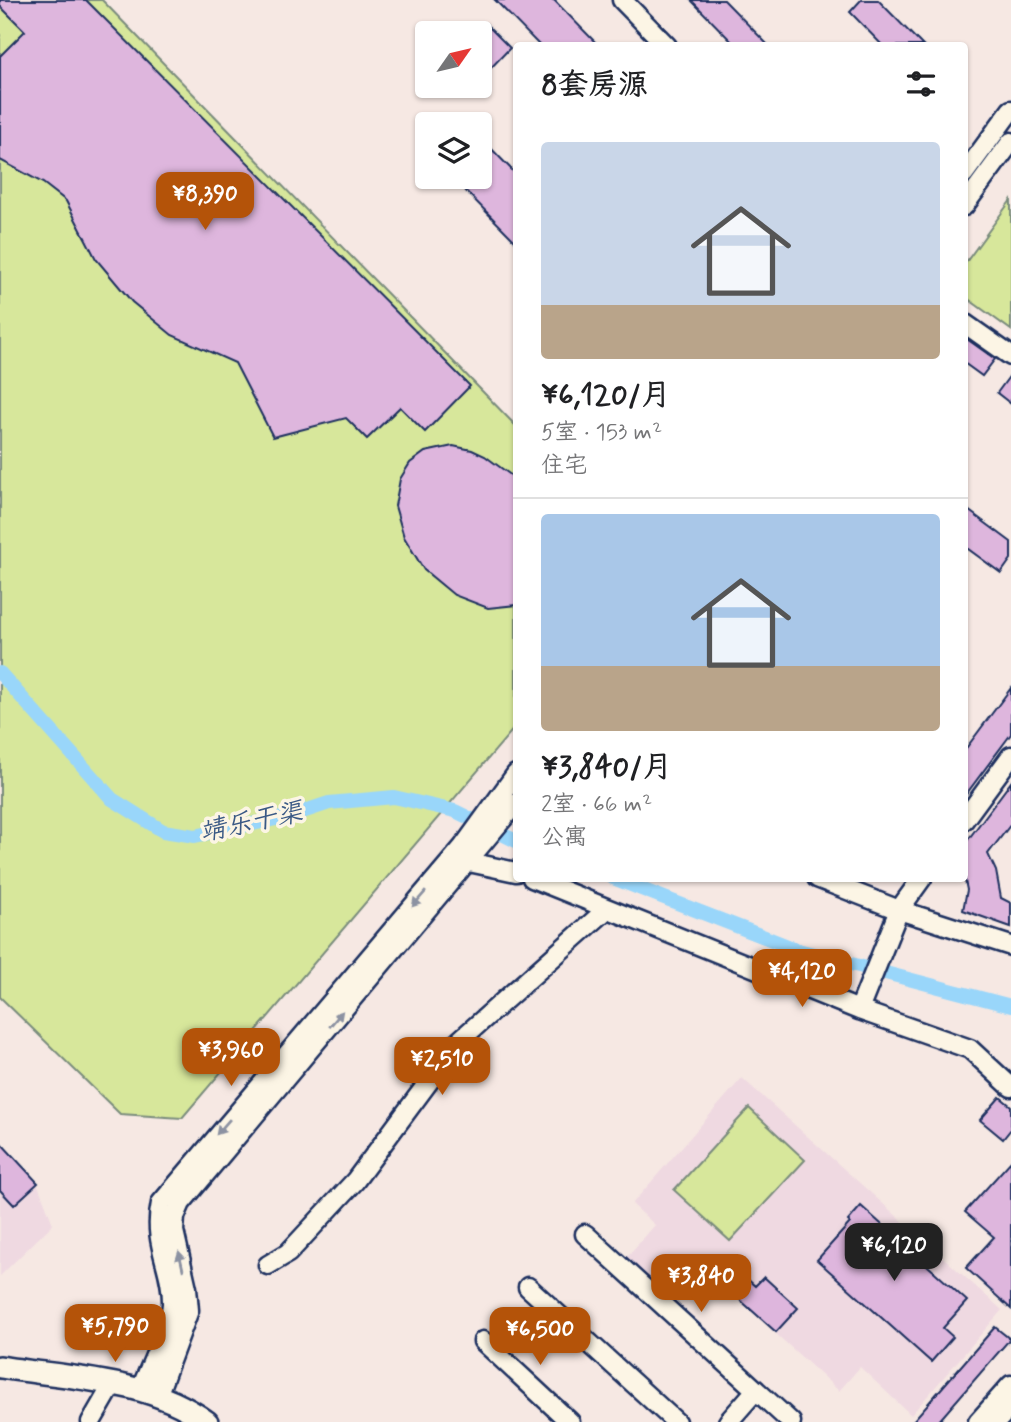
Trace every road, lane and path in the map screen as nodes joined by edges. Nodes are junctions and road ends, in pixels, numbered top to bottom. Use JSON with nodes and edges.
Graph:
{"nodes":[{"id":1,"x":622,"y":0,"type":"edge"},
{"id":2,"x":663,"y":42,"type":"edge"},
{"id":3,"x":1011,"y":110,"type":"edge"},
{"id":4,"x":1011,"y":142,"type":"edge"},
{"id":5,"x":968,"y":169,"type":"edge"},
{"id":6,"x":968,"y":201,"type":"edge"},
{"id":7,"x":968,"y":326,"type":"edge"},
{"id":8,"x":1011,"y":356,"type":"edge"},
{"id":9,"x":1011,"y":756,"type":"edge"},
{"id":10,"x":513,"y":781,"type":"edge"},
{"id":11,"x":513,"y":805,"type":"edge"},
{"id":12,"x":498,"y":814,"type":"junction"},
{"id":13,"x":968,"y":815,"type":"edge"},
{"id":14,"x":469,"y":854,"type":"junction"},
{"id":15,"x":513,"y":871,"type":"edge"},
{"id":16,"x":542,"y":882,"type":"edge"},
{"id":17,"x":827,"y":882,"type":"edge"},
{"id":18,"x":919,"y":882,"type":"edge"},
{"id":19,"x":606,"y":910,"type":"junction"},
{"id":20,"x":899,"y":910,"type":"junction"},
{"id":21,"x":1011,"y":946,"type":"edge"},
{"id":22,"x":862,"y":1002,"type":"junction"},
{"id":23,"x":1011,"y":1087,"type":"edge"},
{"id":24,"x":585,"y":1234,"type":"dead end"},
{"id":25,"x":268,"y":1265,"type":"dead end"},
{"id":26,"x":528,"y":1287,"type":"dead end"},
{"id":27,"x":483,"y":1341,"type":"dead end"},
{"id":28,"x":0,"y":1367,"type":"edge"},
{"id":29,"x":113,"y":1384,"type":"junction"},
{"id":30,"x":1011,"y":1385,"type":"edge"},
{"id":31,"x":756,"y":1390,"type":"junction"},
{"id":32,"x":149,"y":1394,"type":"junction"},
{"id":33,"x":1011,"y":1406,"type":"edge"},
{"id":34,"x":91,"y":1422,"type":"edge"},
{"id":35,"x":207,"y":1422,"type":"edge"},
{"id":36,"x":570,"y":1422,"type":"edge"},
{"id":37,"x":676,"y":1422,"type":"edge"},
{"id":38,"x":728,"y":1422,"type":"edge"},
{"id":39,"x":791,"y":1422,"type":"edge"},
{"id":40,"x":978,"y":1422,"type":"edge"},
{"id":41,"x":996,"y":1422,"type":"edge"}],
"edges":[{"from":1,"to":2,"type":"street"},
{"from":3,"to":5,"type":"street"},
{"from":4,"to":6,"type":"street"},
{"from":7,"to":8,"type":"street"},
{"from":9,"to":13,"type":"street"},
{"from":10,"to":12,"type":"street"},
{"from":11,"to":12,"type":"street"},
{"from":12,"to":14,"type":"street"},
{"from":14,"to":15,"type":"street"},
{"from":14,"to":32,"type":"street"},
{"from":16,"to":19,"type":"street"},
{"from":17,"to":20,"type":"street"},
{"from":18,"to":20,"type":"street"},
{"from":19,"to":22,"type":"street"},
{"from":19,"to":25,"type":"street"},
{"from":20,"to":21,"type":"street"},
{"from":20,"to":22,"type":"street"},
{"from":22,"to":23,"type":"street"},
{"from":24,"to":31,"type":"street"},
{"from":26,"to":37,"type":"street"},
{"from":27,"to":36,"type":"street"},
{"from":28,"to":29,"type":"main road"},
{"from":29,"to":32,"type":"main road"},
{"from":29,"to":34,"type":"street"},
{"from":30,"to":40,"type":"street"},
{"from":31,"to":38,"type":"street"},
{"from":31,"to":39,"type":"street"},
{"from":32,"to":35,"type":"main road"},
{"from":33,"to":41,"type":"street"}]}
